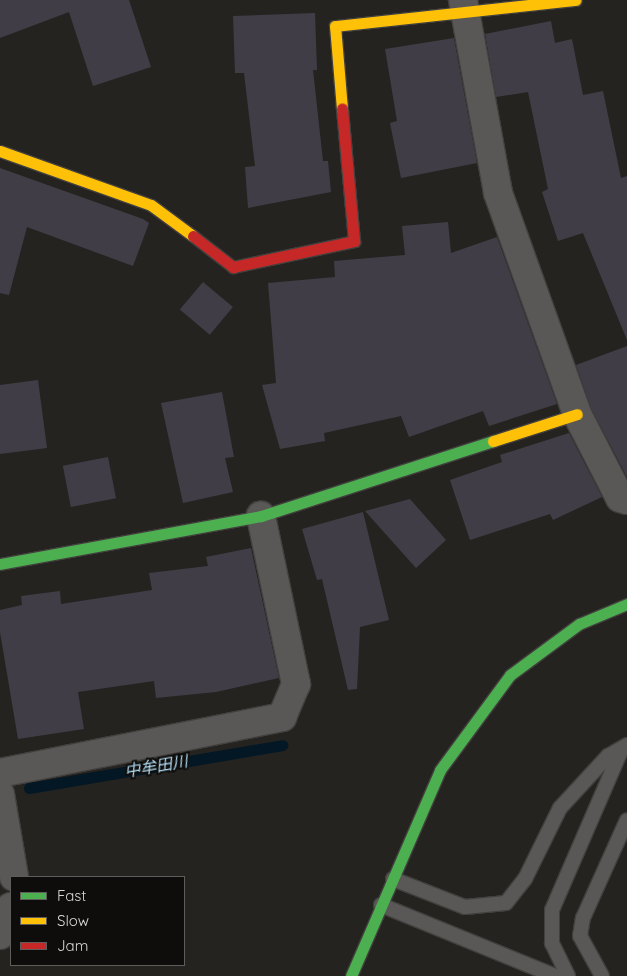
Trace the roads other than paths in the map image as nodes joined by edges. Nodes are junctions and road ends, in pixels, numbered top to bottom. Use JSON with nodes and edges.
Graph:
{"nodes":[{"id":1,"x":576,"y":0,"type":"edge"},
{"id":2,"x":463,"y":7,"type":"edge"},
{"id":3,"x":0,"y":151,"type":"edge"},
{"id":4,"x":577,"y":414,"type":"junction"},
{"id":5,"x":627,"y":500,"type":"edge"},
{"id":6,"x":261,"y":516,"type":"junction"},
{"id":7,"x":0,"y":564,"type":"edge"},
{"id":8,"x":627,"y":604,"type":"edge"},
{"id":9,"x":624,"y":746,"type":"edge"},
{"id":10,"x":0,"y":773,"type":"edge"},
{"id":11,"x":0,"y":794,"type":"edge"},
{"id":12,"x":627,"y":820,"type":"edge"},
{"id":13,"x":14,"y":876,"type":"edge"},
{"id":14,"x":393,"y":879,"type":"junction"},
{"id":15,"x":382,"y":905,"type":"junction"},
{"id":16,"x":10,"y":910,"type":"edge"},
{"id":17,"x":0,"y":935,"type":"edge"},
{"id":18,"x":351,"y":976,"type":"edge"},
{"id":19,"x":555,"y":976,"type":"edge"},
{"id":20,"x":568,"y":976,"type":"edge"},
{"id":21,"x":602,"y":976,"type":"edge"}],
"edges":[{"from":1,"to":2,"type":"street"},
{"from":2,"to":3,"type":"street"},
{"from":2,"to":4,"type":"street"},
{"from":4,"to":5,"type":"street"},
{"from":4,"to":6,"type":"street"},
{"from":6,"to":7,"type":"street"},
{"from":6,"to":10,"type":"street"},
{"from":8,"to":14,"type":"street"},
{"from":9,"to":14,"type":"lane"},
{"from":9,"to":20,"type":"lane"},
{"from":11,"to":13,"type":"street"},
{"from":12,"to":21,"type":"lane"},
{"from":14,"to":15,"type":"street"},
{"from":15,"to":18,"type":"street"},
{"from":15,"to":19,"type":"lane"},
{"from":16,"to":17,"type":"street"}]}
